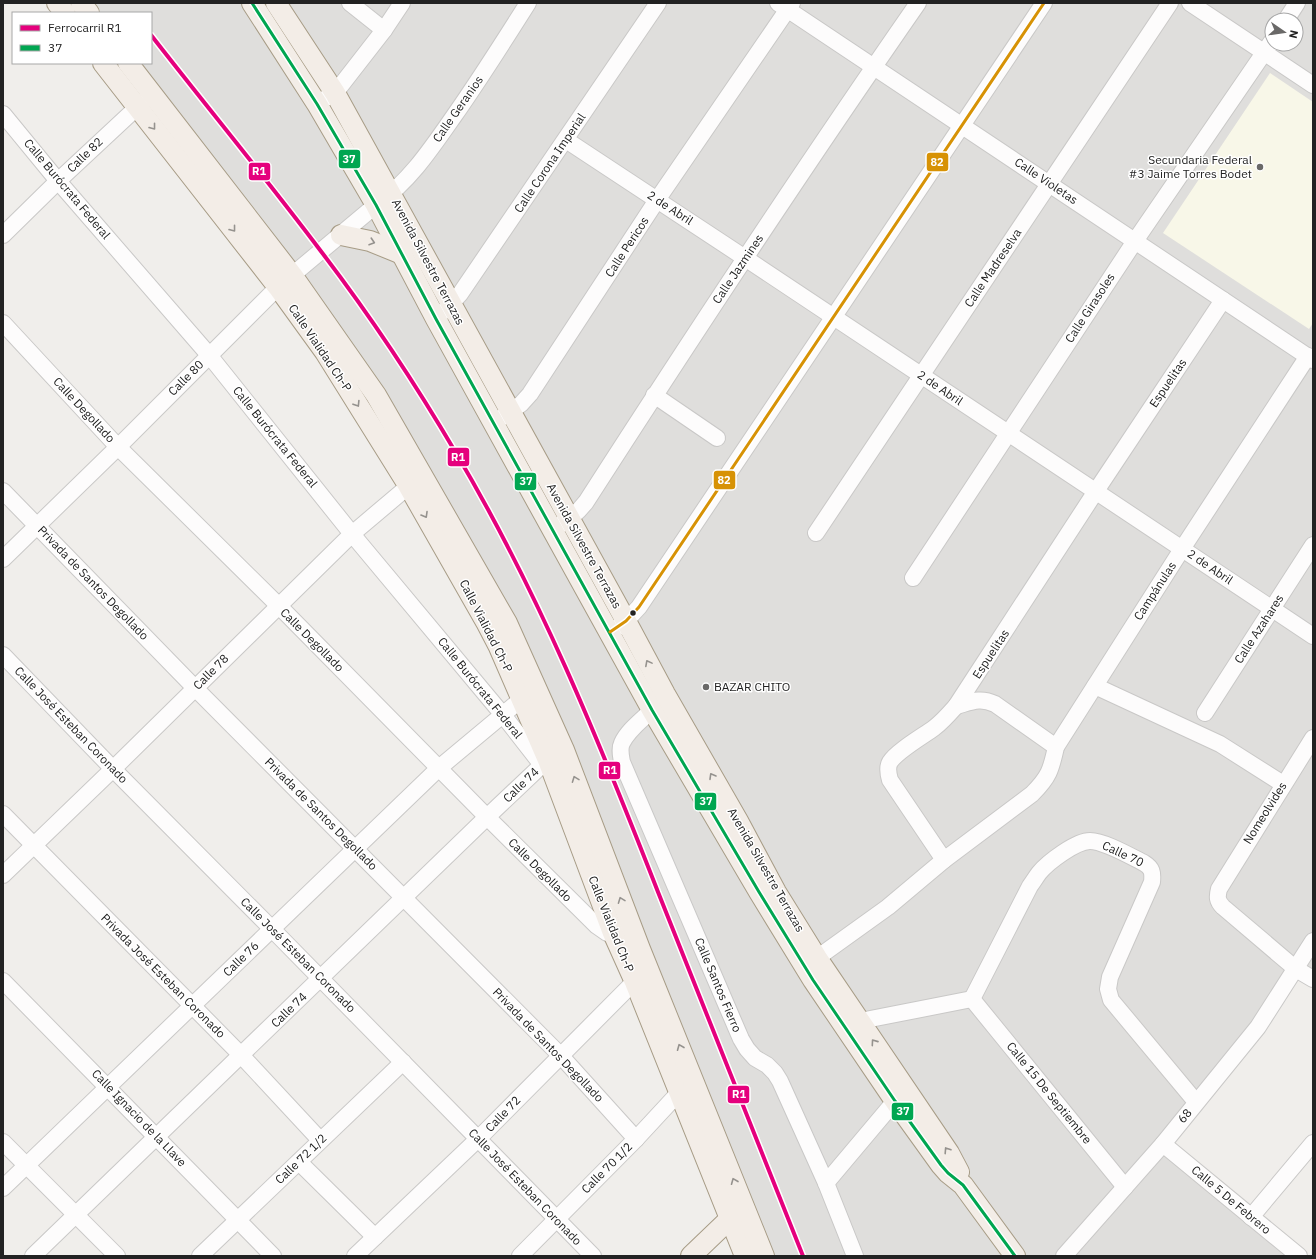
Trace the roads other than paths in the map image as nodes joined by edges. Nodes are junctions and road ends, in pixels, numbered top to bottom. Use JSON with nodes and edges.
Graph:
{"nodes":[{"id":1,"x":57,"y":3,"type":"edge"},
{"id":2,"x":81,"y":3,"type":"edge"},
{"id":3,"x":276,"y":3,"type":"edge"},
{"id":4,"x":350,"y":3,"type":"edge"},
{"id":5,"x":402,"y":3,"type":"edge"},
{"id":6,"x":528,"y":3,"type":"edge"},
{"id":7,"x":658,"y":3,"type":"edge"},
{"id":8,"x":918,"y":3,"type":"edge"},
{"id":9,"x":1044,"y":3,"type":"edge"},
{"id":10,"x":1170,"y":3,"type":"edge"},
{"id":11,"x":1190,"y":3,"type":"edge"},
{"id":12,"x":1297,"y":3,"type":"edge"},
{"id":13,"x":257,"y":5,"type":"edge"},
{"id":14,"x":786,"y":5,"type":"edge"},
{"id":15,"x":64,"y":12,"type":"edge"},
{"id":16,"x":88,"y":12,"type":"edge"},
{"id":17,"x":1291,"y":12,"type":"edge"},
{"id":18,"x":384,"y":30,"type":"junction"},
{"id":19,"x":1264,"y":44,"type":"edge"},
{"id":20,"x":1264,"y":52,"type":"edge"},
{"id":21,"x":1275,"y":52,"type":"edge"},
{"id":22,"x":105,"y":64,"type":"edge"},
{"id":23,"x":128,"y":64,"type":"edge"},
{"id":24,"x":874,"y":66,"type":"junction"},
{"id":25,"x":1313,"y":85,"type":"edge"},
{"id":26,"x":335,"y":93,"type":"junction"},
{"id":27,"x":144,"y":100,"type":"junction"},
{"id":28,"x":316,"y":104,"type":"junction"},
{"id":29,"x":3,"y":114,"type":"edge"},
{"id":30,"x":962,"y":126,"type":"junction"},
{"id":31,"x":566,"y":140,"type":"junction"},
{"id":32,"x":58,"y":181,"type":"junction"},
{"id":33,"x":1050,"y":184,"type":"junction"},
{"id":34,"x":384,"y":200,"type":"junction"},
{"id":35,"x":657,"y":200,"type":"junction"},
{"id":36,"x":5,"y":228,"type":"edge"},
{"id":37,"x":341,"y":234,"type":"junction"},
{"id":38,"x":1135,"y":240,"type":"junction"},
{"id":39,"x":402,"y":254,"type":"junction"},
{"id":40,"x":746,"y":258,"type":"junction"},
{"id":41,"x":285,"y":281,"type":"junction"},
{"id":42,"x":1223,"y":300,"type":"junction"},
{"id":43,"x":451,"y":305,"type":"junction"},
{"id":44,"x":833,"y":316,"type":"junction"},
{"id":45,"x":436,"y":319,"type":"junction"},
{"id":46,"x":3,"y":323,"type":"edge"},
{"id":47,"x":209,"y":355,"type":"junction"},
{"id":48,"x":1310,"y":358,"type":"edge"},
{"id":49,"x":922,"y":375,"type":"junction"},
{"id":50,"x":654,"y":395,"type":"junction"},
{"id":51,"x":502,"y":418,"type":"junction"},
{"id":52,"x":1008,"y":433,"type":"junction"},
{"id":53,"x":717,"y":438,"type":"dead end"},
{"id":54,"x":118,"y":447,"type":"junction"},
{"id":55,"x":415,"y":480,"type":"junction"},
{"id":56,"x":3,"y":491,"type":"edge"},
{"id":57,"x":1096,"y":491,"type":"junction"},
{"id":58,"x":561,"y":524,"type":"junction"},
{"id":59,"x":37,"y":526,"type":"junction"},
{"id":60,"x":816,"y":533,"type":"dead end"},
{"id":61,"x":352,"y":534,"type":"junction"},
{"id":62,"x":1313,"y":545,"type":"edge"},
{"id":63,"x":1182,"y":549,"type":"junction"},
{"id":64,"x":3,"y":559,"type":"edge"},
{"id":65,"x":913,"y":578,"type":"dead end"},
{"id":66,"x":278,"y":606,"type":"junction"},
{"id":67,"x":1271,"y":608,"type":"junction"},
{"id":68,"x":626,"y":621,"type":"junction"},
{"id":69,"x":610,"y":632,"type":"junction"},
{"id":70,"x":1313,"y":636,"type":"edge"},
{"id":71,"x":3,"y":655,"type":"edge"},
{"id":72,"x":1095,"y":686,"type":"junction"},
{"id":73,"x":195,"y":688,"type":"junction"},
{"id":74,"x":529,"y":693,"type":"junction"},
{"id":75,"x":956,"y":706,"type":"junction"},
{"id":76,"x":652,"y":710,"type":"junction"},
{"id":77,"x":1205,"y":713,"type":"dead end"},
{"id":78,"x":503,"y":715,"type":"junction"},
{"id":79,"x":1313,"y":738,"type":"edge"},
{"id":80,"x":1056,"y":747,"type":"junction"},
{"id":81,"x":551,"y":758,"type":"junction"},
{"id":82,"x":439,"y":768,"type":"junction"},
{"id":83,"x":113,"y":769,"type":"junction"},
{"id":84,"x":1283,"y":784,"type":"junction"},
{"id":85,"x":3,"y":814,"type":"edge"},
{"id":86,"x":487,"y":817,"type":"junction"},
{"id":87,"x":33,"y":846,"type":"junction"},
{"id":88,"x":355,"y":848,"type":"junction"},
{"id":89,"x":944,"y":860,"type":"junction"},
{"id":90,"x":3,"y":875,"type":"edge"},
{"id":91,"x":404,"y":897,"type":"junction"},
{"id":92,"x":629,"y":921,"type":"junction"},
{"id":93,"x":272,"y":929,"type":"junction"},
{"id":94,"x":613,"y":933,"type":"junction"},
{"id":95,"x":1313,"y":941,"type":"edge"},
{"id":96,"x":818,"y":958,"type":"junction"},
{"id":97,"x":1296,"y":969,"type":"junction"},
{"id":98,"x":642,"y":975,"type":"junction"},
{"id":99,"x":321,"y":979,"type":"junction"},
{"id":100,"x":1313,"y":979,"type":"edge"},
{"id":101,"x":3,"y":981,"type":"edge"},
{"id":102,"x":972,"y":999,"type":"junction"},
{"id":103,"x":192,"y":1005,"type":"junction"},
{"id":104,"x":860,"y":1021,"type":"junction"},
{"id":105,"x":241,"y":1055,"type":"junction"},
{"id":106,"x":561,"y":1056,"type":"junction"},
{"id":107,"x":403,"y":1062,"type":"junction"},
{"id":108,"x":692,"y":1078,"type":"junction"},
{"id":109,"x":108,"y":1087,"type":"junction"},
{"id":110,"x":680,"y":1094,"type":"junction"},
{"id":111,"x":895,"y":1101,"type":"junction"},
{"id":112,"x":1196,"y":1102,"type":"junction"},
{"id":113,"x":157,"y":1137,"type":"junction"},
{"id":114,"x":636,"y":1139,"type":"junction"},
{"id":115,"x":320,"y":1140,"type":"junction"},
{"id":116,"x":478,"y":1140,"type":"junction"},
{"id":117,"x":3,"y":1142,"type":"edge"},
{"id":118,"x":1313,"y":1143,"type":"edge"},
{"id":119,"x":1163,"y":1144,"type":"junction"},
{"id":120,"x":299,"y":1162,"type":"junction"},
{"id":121,"x":26,"y":1165,"type":"junction"},
{"id":122,"x":826,"y":1183,"type":"junction"},
{"id":123,"x":963,"y":1185,"type":"junction"},
{"id":124,"x":1125,"y":1187,"type":"junction"},
{"id":125,"x":3,"y":1188,"type":"edge"},
{"id":126,"x":737,"y":1211,"type":"junction"},
{"id":127,"x":76,"y":1215,"type":"junction"},
{"id":128,"x":1251,"y":1217,"type":"junction"},
{"id":129,"x":556,"y":1219,"type":"junction"},
{"id":130,"x":238,"y":1220,"type":"junction"},
{"id":131,"x":375,"y":1237,"type":"junction"},
{"id":132,"x":33,"y":1256,"type":"edge"},
{"id":133,"x":117,"y":1256,"type":"edge"},
{"id":134,"x":200,"y":1256,"type":"edge"},
{"id":135,"x":273,"y":1256,"type":"edge"},
{"id":136,"x":355,"y":1256,"type":"edge"},
{"id":137,"x":520,"y":1256,"type":"edge"},
{"id":138,"x":593,"y":1256,"type":"edge"},
{"id":139,"x":692,"y":1256,"type":"edge"},
{"id":140,"x":745,"y":1256,"type":"edge"},
{"id":141,"x":764,"y":1256,"type":"edge"},
{"id":142,"x":855,"y":1256,"type":"edge"},
{"id":143,"x":1015,"y":1256,"type":"edge"},
{"id":144,"x":1064,"y":1256,"type":"edge"},
{"id":145,"x":1299,"y":1256,"type":"edge"}],
"edges":[{"from":1,"to":15,"type":"main road"},
{"from":2,"to":16,"type":"main road"},
{"from":3,"to":26,"type":"main road","name":"Avenida Silvestre Terrazas"},
{"from":4,"to":18,"type":"street"},
{"from":5,"to":18,"type":"street"},
{"from":6,"to":34,"type":"street","name":"Calle Geranios"},
{"from":7,"to":31,"type":"street","name":"Calle Corona Imperial"},
{"from":8,"to":24,"type":"street","name":"Calle Jazmines"},
{"from":9,"to":30,"type":"street"},
{"from":10,"to":33,"type":"street","name":"Calle Madreselva"},
{"from":11,"to":19,"type":"street"},
{"from":12,"to":17,"type":"street"},
{"from":13,"to":28,"type":"main road","name":"Avenida Silvestre Terrazas"},
{"from":14,"to":24,"type":"street","name":"Calle Violetas"},
{"from":14,"to":35,"type":"street","name":"Calle Pericos"},
{"from":18,"to":26,"type":"street"},
{"from":20,"to":38,"type":"street","name":"Calle Girasoles"},
{"from":21,"to":25,"type":"street"},
{"from":22,"to":27,"type":"main road","name":"Calle Vialidad Ch-P"},
{"from":23,"to":27,"type":"main road","name":"Calle Vialidad Ch-P"},
{"from":24,"to":30,"type":"street","name":"Calle Violetas"},
{"from":24,"to":40,"type":"street","name":"Calle Jazmines"},
{"from":26,"to":28,"type":"street"},
{"from":26,"to":34,"type":"main road","name":"Avenida Silvestre Terrazas"},
{"from":27,"to":32,"type":"street","name":"Calle 82"},
{"from":27,"to":41,"type":"main road","name":"Calle Vialidad Ch-P"},
{"from":28,"to":34,"type":"main road","name":"Avenida Silvestre Terrazas"},
{"from":29,"to":32,"type":"street","name":"Calle Burócrata Federal"},
{"from":30,"to":33,"type":"street","name":"Calle Violetas"},
{"from":30,"to":44,"type":"street"},
{"from":31,"to":35,"type":"street","name":"2 de Abril"},
{"from":31,"to":43,"type":"street","name":"Calle Corona Imperial"},
{"from":32,"to":36,"type":"street","name":"Calle 82"},
{"from":32,"to":47,"type":"street","name":"Calle Burócrata Federal"},
{"from":33,"to":38,"type":"street","name":"Calle Violetas"},
{"from":33,"to":49,"type":"street","name":"Calle Madreselva"},
{"from":34,"to":37,"type":"street","name":"Calle 80"},
{"from":34,"to":39,"type":"main road","name":"Avenida Silvestre Terrazas"},
{"from":34,"to":43,"type":"main road","name":"Avenida Silvestre Terrazas"},
{"from":35,"to":40,"type":"street","name":"2 de Abril"},
{"from":35,"to":51,"type":"street","name":"Calle Pericos"},
{"from":37,"to":39,"type":"main road","one_way":true},
{"from":37,"to":41,"type":"street","name":"Calle 80"},
{"from":38,"to":42,"type":"street","name":"Calle Violetas"},
{"from":38,"to":52,"type":"street","name":"Calle Girasoles"},
{"from":39,"to":45,"type":"main road","name":"Avenida Silvestre Terrazas"},
{"from":40,"to":44,"type":"street","name":"2 de Abril"},
{"from":40,"to":50,"type":"street","name":"Calle Jazmines"},
{"from":41,"to":47,"type":"street","name":"Calle 80"},
{"from":41,"to":55,"type":"main road","name":"Calle Vialidad Ch-P"},
{"from":42,"to":48,"type":"street","name":"Calle Violetas"},
{"from":42,"to":57,"type":"street","name":"Espuelitas"},
{"from":43,"to":45,"type":"street","name":"Calle Corona Imperial"},
{"from":43,"to":51,"type":"main road","name":"Avenida Silvestre Terrazas"},
{"from":44,"to":49,"type":"street","name":"2 de Abril"},
{"from":44,"to":68,"type":"street"},
{"from":45,"to":51,"type":"main road","name":"Avenida Silvestre Terrazas"},
{"from":46,"to":54,"type":"street","name":"Calle Degollado"},
{"from":47,"to":54,"type":"street","name":"Calle 80"},
{"from":47,"to":61,"type":"street","name":"Calle Burócrata Federal"},
{"from":48,"to":63,"type":"street","name":"Campánulas"},
{"from":49,"to":52,"type":"street","name":"2 de Abril"},
{"from":49,"to":60,"type":"street","name":"Calle Madreselva"},
{"from":50,"to":53,"type":"street"},
{"from":50,"to":58,"type":"street","name":"Calle Jazmines"},
{"from":51,"to":58,"type":"main road","name":"Avenida Silvestre Terrazas"},
{"from":52,"to":57,"type":"street","name":"2 de Abril"},
{"from":52,"to":65,"type":"street","name":"Calle Girasoles"},
{"from":54,"to":59,"type":"street","name":"Calle 80"},
{"from":54,"to":66,"type":"street","name":"Calle Degollado"},
{"from":55,"to":61,"type":"street","name":"Calle 78"},
{"from":55,"to":74,"type":"main road","name":"Calle Vialidad Ch-P"},
{"from":56,"to":59,"type":"street","name":"Privada de Santos Degollado"},
{"from":57,"to":63,"type":"street","name":"2 de Abril"},
{"from":57,"to":75,"type":"street","name":"Espuelitas"},
{"from":58,"to":68,"type":"main road","name":"Avenida Silvestre Terrazas"},
{"from":58,"to":69,"type":"main road","name":"Avenida Silvestre Terrazas"},
{"from":59,"to":64,"type":"street","name":"Calle 80"},
{"from":59,"to":73,"type":"street","name":"Privada de Santos Degollado"},
{"from":61,"to":66,"type":"street","name":"Calle 78"},
{"from":61,"to":78,"type":"street","name":"Calle Burócrata Federal"},
{"from":62,"to":67,"type":"street","name":"Calle Azahares"},
{"from":63,"to":67,"type":"street","name":"2 de Abril"},
{"from":63,"to":72,"type":"street","name":"Campánulas"},
{"from":66,"to":73,"type":"street","name":"Calle 78"},
{"from":66,"to":82,"type":"street","name":"Calle Degollado"},
{"from":67,"to":70,"type":"street","name":"2 de Abril"},
{"from":67,"to":77,"type":"street","name":"Calle Azahares"},
{"from":68,"to":69,"type":"street"},
{"from":96,"to":68,"type":"main road","name":"Avenida Silvestre Terrazas","one_way":true},
{"from":69,"to":76,"type":"main road","name":"Avenida Silvestre Terrazas"},
{"from":71,"to":83,"type":"street","name":"Calle José Esteban Coronado"},
{"from":72,"to":80,"type":"street","name":"Campánulas"},
{"from":72,"to":84,"type":"street"},
{"from":73,"to":83,"type":"street","name":"Calle 78"},
{"from":73,"to":88,"type":"street","name":"Privada de Santos Degollado"},
{"from":74,"to":78,"type":"street","name":"Calle 76"},
{"from":74,"to":81,"type":"main road","name":"Calle Vialidad Ch-P"},
{"from":75,"to":80,"type":"street"},
{"from":75,"to":89,"type":"street","name":"Espuelitas"},
{"from":76,"to":111,"type":"main road","name":"Avenida Silvestre Terrazas"},
{"from":76,"to":122,"type":"street","name":"Calle Santos Fierro"},
{"from":78,"to":81,"type":"street","name":"Calle Burócrata Federal"},
{"from":78,"to":82,"type":"street","name":"Calle 76"},
{"from":79,"to":84,"type":"street","name":"Nomeolvides"},
{"from":80,"to":89,"type":"street"},
{"from":81,"to":86,"type":"street","name":"Calle 74"},
{"from":92,"to":81,"type":"main road","name":"Calle Vialidad Ch-P","one_way":true},
{"from":81,"to":94,"type":"main road","name":"Calle Vialidad Ch-P"},
{"from":82,"to":86,"type":"street","name":"Calle Degollado"},
{"from":82,"to":88,"type":"street","name":"Calle 76"},
{"from":83,"to":87,"type":"street","name":"Calle 78"},
{"from":83,"to":93,"type":"street","name":"Calle José Esteban Coronado"},
{"from":84,"to":97,"type":"street","name":"Nomeolvides"},
{"from":85,"to":87,"type":"street","name":"Privada José Esteban Coronado"},
{"from":86,"to":91,"type":"street","name":"Calle 74"},
{"from":86,"to":94,"type":"street","name":"Calle Degollado"},
{"from":87,"to":90,"type":"street","name":"Calle 78"},
{"from":87,"to":103,"type":"street","name":"Privada José Esteban Coronado"},
{"from":88,"to":91,"type":"street","name":"Privada de Santos Degollado"},
{"from":88,"to":93,"type":"street","name":"Calle 76"},
{"from":89,"to":96,"type":"street"},
{"from":91,"to":99,"type":"street","name":"Calle 74"},
{"from":91,"to":106,"type":"street","name":"Privada de Santos Degollado"},
{"from":92,"to":94,"type":"street"},
{"from":92,"to":98,"type":"main road","name":"Calle Vialidad Ch-P"},
{"from":93,"to":99,"type":"street","name":"Calle José Esteban Coronado"},
{"from":93,"to":103,"type":"street","name":"Calle 76"},
{"from":94,"to":98,"type":"main road","name":"Calle Vialidad Ch-P"},
{"from":95,"to":97,"type":"street","name":"68"},
{"from":96,"to":104,"type":"main road","name":"Avenida Silvestre Terrazas"},
{"from":97,"to":100,"type":"street"},
{"from":97,"to":112,"type":"street","name":"68"},
{"from":98,"to":106,"type":"street","name":"Calle 72"},
{"from":108,"to":98,"type":"main road","name":"Calle Vialidad Ch-P","one_way":true},
{"from":98,"to":110,"type":"main road","name":"Calle Vialidad Ch-P"},
{"from":99,"to":105,"type":"street","name":"Calle 74"},
{"from":99,"to":107,"type":"street","name":"Calle José Esteban Coronado"},
{"from":101,"to":109,"type":"street","name":"Calle Ignacio de la Llave"},
{"from":102,"to":104,"type":"street"},
{"from":102,"to":112,"type":"street","name":"Calle 70"},
{"from":102,"to":124,"type":"street","name":"Calle 15 De Septiembre"},
{"from":103,"to":105,"type":"street","name":"Privada José Esteban Coronado"},
{"from":103,"to":109,"type":"street","name":"Calle 76"},
{"from":123,"to":104,"type":"main road","name":"Avenida Silvestre Terrazas","one_way":true},
{"from":105,"to":113,"type":"street","name":"Calle 74"},
{"from":105,"to":115,"type":"street","name":"Privada José Esteban Coronado"},
{"from":106,"to":114,"type":"street","name":"Privada de Santos Degollado"},
{"from":106,"to":116,"type":"street","name":"Calle 72"},
{"from":107,"to":115,"type":"street","name":"Calle 72 1/2"},
{"from":107,"to":116,"type":"street","name":"Calle José Esteban Coronado"},
{"from":108,"to":110,"type":"street","name":"Calle 70 1/2"},
{"from":126,"to":108,"type":"main road","name":"Calle Vialidad Ch-P","one_way":true},
{"from":109,"to":113,"type":"street","name":"Calle Ignacio de la Llave"},
{"from":109,"to":121,"type":"street","name":"Calle 76"},
{"from":110,"to":114,"type":"street","name":"Calle 70 1/2"},
{"from":110,"to":126,"type":"main road","name":"Calle Vialidad Ch-P"},
{"from":111,"to":122,"type":"street"},
{"from":111,"to":123,"type":"main road","name":"Avenida Silvestre Terrazas"},
{"from":112,"to":119,"type":"street","name":"68"},
{"from":113,"to":127,"type":"street","name":"Calle 74"},
{"from":113,"to":130,"type":"street","name":"Calle Ignacio de la Llave"},
{"from":114,"to":129,"type":"street","name":"Calle 70 1/2"},
{"from":115,"to":120,"type":"street","name":"Calle 72 1/2"},
{"from":116,"to":129,"type":"street","name":"Calle José Esteban Coronado"},
{"from":116,"to":131,"type":"street","name":"Calle 72"},
{"from":117,"to":121,"type":"street"},
{"from":118,"to":128,"type":"street"},
{"from":119,"to":124,"type":"street","name":"68"},
{"from":119,"to":128,"type":"street","name":"Calle 5 De Febrero"},
{"from":120,"to":130,"type":"street","name":"Calle 72 1/2"},
{"from":120,"to":131,"type":"street"},
{"from":121,"to":125,"type":"street","name":"Calle 76"},
{"from":121,"to":127,"type":"street"},
{"from":122,"to":142,"type":"street","name":"Calle Santos Fierro"},
{"from":123,"to":143,"type":"main road","name":"Avenida Silvestre Terrazas"},
{"from":124,"to":144,"type":"street","name":"68"},
{"from":126,"to":139,"type":"main road"},
{"from":126,"to":140,"type":"main road","name":"Calle Vialidad Ch-P"},
{"from":126,"to":141,"type":"main road","name":"Calle Vialidad Ch-P"},
{"from":127,"to":132,"type":"street","name":"Calle 74"},
{"from":127,"to":133,"type":"street"},
{"from":128,"to":145,"type":"street","name":"Calle 5 De Febrero"},
{"from":129,"to":137,"type":"street","name":"Calle 70 1/2"},
{"from":129,"to":138,"type":"street","name":"Calle José Esteban Coronado"},
{"from":130,"to":134,"type":"street","name":"Calle 72 1/2"},
{"from":130,"to":135,"type":"street","name":"Calle Ignacio de la Llave"},
{"from":131,"to":136,"type":"street","name":"Calle 72"}]}
